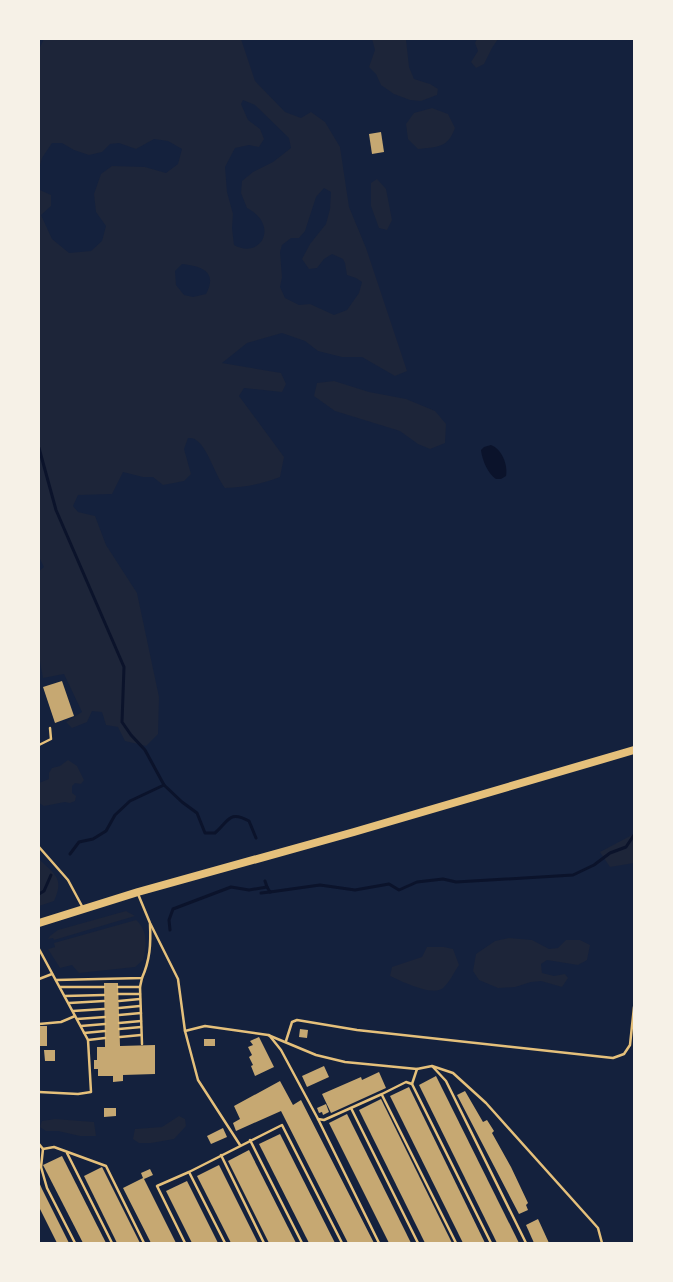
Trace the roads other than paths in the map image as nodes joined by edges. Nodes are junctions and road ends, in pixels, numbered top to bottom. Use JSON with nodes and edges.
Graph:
{"nodes":[{"id":1,"x":50,"y":728,"type":"dead end"},
{"id":2,"x":39,"y":745,"type":"edge"},
{"id":3,"x":634,"y":750,"type":"edge"},
{"id":4,"x":39,"y":847,"type":"edge"},
{"id":5,"x":138,"y":892,"type":"junction"},
{"id":6,"x":84,"y":909,"type":"junction"},
{"id":7,"x":39,"y":923,"type":"edge"},
{"id":8,"x":150,"y":923,"type":"junction"},
{"id":9,"x":39,"y":949,"type":"edge"},
{"id":10,"x":52,"y":974,"type":"junction"},
{"id":11,"x":39,"y":978,"type":"edge"},
{"id":12,"x":142,"y":978,"type":"junction"},
{"id":13,"x":56,"y":980,"type":"junction"},
{"id":14,"x":60,"y":987,"type":"junction"},
{"id":15,"x":104,"y":987,"type":"dead end"},
{"id":16,"x":118,"y":987,"type":"dead end"},
{"id":17,"x":140,"y":987,"type":"junction"},
{"id":18,"x":118,"y":994,"type":"dead end"},
{"id":19,"x":140,"y":994,"type":"junction"},
{"id":20,"x":104,"y":995,"type":"dead end"},
{"id":21,"x":64,"y":996,"type":"junction"},
{"id":22,"x":140,"y":999,"type":"junction"},
{"id":23,"x":104,"y":1001,"type":"dead end"},
{"id":24,"x":119,"y":1001,"type":"dead end"},
{"id":25,"x":68,"y":1003,"type":"junction"},
{"id":26,"x":140,"y":1006,"type":"junction"},
{"id":27,"x":634,"y":1007,"type":"edge"},
{"id":28,"x":119,"y":1008,"type":"dead end"},
{"id":29,"x":104,"y":1009,"type":"dead end"},
{"id":30,"x":73,"y":1011,"type":"junction"},
{"id":31,"x":141,"y":1013,"type":"junction"},
{"id":32,"x":119,"y":1015,"type":"dead end"},
{"id":33,"x":76,"y":1017,"type":"junction"},
{"id":34,"x":105,"y":1017,"type":"dead end"},
{"id":35,"x":141,"y":1021,"type":"junction"},
{"id":36,"x":119,"y":1023,"type":"dead end"},
{"id":37,"x":39,"y":1024,"type":"edge"},
{"id":38,"x":105,"y":1024,"type":"dead end"},
{"id":39,"x":81,"y":1026,"type":"junction"},
{"id":40,"x":141,"y":1027,"type":"junction"},
{"id":41,"x":119,"y":1029,"type":"dead end"},
{"id":42,"x":105,"y":1031,"type":"dead end"},
{"id":43,"x":185,"y":1031,"type":"junction"},
{"id":44,"x":84,"y":1032,"type":"junction"},
{"id":45,"x":268,"y":1035,"type":"junction"},
{"id":46,"x":141,"y":1036,"type":"junction"},
{"id":47,"x":120,"y":1037,"type":"dead end"},
{"id":48,"x":105,"y":1038,"type":"dead end"},
{"id":49,"x":88,"y":1040,"type":"junction"},
{"id":50,"x":286,"y":1041,"type":"junction"},
{"id":51,"x":142,"y":1044,"type":"dead end"},
{"id":52,"x":432,"y":1066,"type":"junction"},
{"id":53,"x":416,"y":1069,"type":"junction"},
{"id":54,"x":412,"y":1084,"type":"junction"},
{"id":55,"x":39,"y":1092,"type":"edge"},
{"id":56,"x":382,"y":1094,"type":"junction"},
{"id":57,"x":351,"y":1108,"type":"junction"},
{"id":58,"x":318,"y":1119,"type":"junction"},
{"id":59,"x":250,"y":1140,"type":"junction"},
{"id":60,"x":39,"y":1144,"type":"edge"},
{"id":61,"x":240,"y":1145,"type":"junction"},
{"id":62,"x":43,"y":1149,"type":"junction"},
{"id":63,"x":67,"y":1152,"type":"junction"},
{"id":64,"x":221,"y":1155,"type":"junction"},
{"id":65,"x":189,"y":1172,"type":"junction"},
{"id":66,"x":75,"y":1243,"type":"edge"},
{"id":67,"x":112,"y":1243,"type":"edge"},
{"id":68,"x":144,"y":1243,"type":"edge"},
{"id":69,"x":185,"y":1243,"type":"edge"},
{"id":70,"x":225,"y":1243,"type":"edge"},
{"id":71,"x":264,"y":1243,"type":"edge"},
{"id":72,"x":302,"y":1243,"type":"edge"},
{"id":73,"x":342,"y":1243,"type":"edge"},
{"id":74,"x":379,"y":1243,"type":"edge"},
{"id":75,"x":418,"y":1243,"type":"edge"},
{"id":76,"x":456,"y":1243,"type":"edge"},
{"id":77,"x":491,"y":1243,"type":"edge"},
{"id":78,"x":526,"y":1243,"type":"edge"},
{"id":79,"x":602,"y":1243,"type":"edge"}],
"edges":[{"from":1,"to":2,"type":"lane"},
{"from":3,"to":5,"type":"main road"},
{"from":4,"to":6,"type":"lane"},
{"from":5,"to":6,"type":"main road"},
{"from":5,"to":8,"type":"lane"},
{"from":6,"to":7,"type":"main road"},
{"from":8,"to":12,"type":"lane"},
{"from":8,"to":43,"type":"lane"},
{"from":9,"to":10,"type":"lane"},
{"from":10,"to":11,"type":"lane"},
{"from":10,"to":13,"type":"lane"},
{"from":12,"to":13,"type":"lane"},
{"from":12,"to":17,"type":"lane"},
{"from":13,"to":14,"type":"lane"},
{"from":14,"to":15,"type":"lane"},
{"from":14,"to":21,"type":"lane"},
{"from":16,"to":17,"type":"lane"},
{"from":17,"to":19,"type":"lane"},
{"from":18,"to":19,"type":"lane"},
{"from":19,"to":22,"type":"lane"},
{"from":20,"to":21,"type":"lane"},
{"from":21,"to":25,"type":"lane"},
{"from":22,"to":24,"type":"lane"},
{"from":22,"to":26,"type":"lane"},
{"from":23,"to":25,"type":"lane"},
{"from":25,"to":30,"type":"lane"},
{"from":26,"to":28,"type":"lane"},
{"from":26,"to":31,"type":"lane"},
{"from":27,"to":50,"type":"lane"},
{"from":29,"to":30,"type":"lane"},
{"from":30,"to":33,"type":"lane"},
{"from":31,"to":32,"type":"lane"},
{"from":31,"to":35,"type":"lane"},
{"from":33,"to":34,"type":"lane"},
{"from":33,"to":37,"type":"lane"},
{"from":33,"to":39,"type":"lane"},
{"from":35,"to":36,"type":"lane"},
{"from":35,"to":40,"type":"lane"},
{"from":38,"to":39,"type":"lane"},
{"from":39,"to":44,"type":"lane"},
{"from":40,"to":41,"type":"lane"},
{"from":40,"to":46,"type":"lane"},
{"from":42,"to":44,"type":"lane"},
{"from":43,"to":45,"type":"lane"},
{"from":43,"to":61,"type":"lane"},
{"from":44,"to":49,"type":"lane"},
{"from":45,"to":50,"type":"lane"},
{"from":45,"to":58,"type":"lane"},
{"from":46,"to":47,"type":"lane"},
{"from":46,"to":51,"type":"lane"},
{"from":48,"to":49,"type":"lane"},
{"from":49,"to":55,"type":"lane"},
{"from":50,"to":53,"type":"lane"},
{"from":52,"to":53,"type":"lane"},
{"from":52,"to":78,"type":"lane"},
{"from":52,"to":79,"type":"lane"},
{"from":53,"to":54,"type":"lane"},
{"from":54,"to":56,"type":"lane"},
{"from":54,"to":77,"type":"lane"},
{"from":56,"to":57,"type":"lane"},
{"from":56,"to":76,"type":"lane"},
{"from":57,"to":58,"type":"lane"},
{"from":57,"to":75,"type":"lane"},
{"from":58,"to":74,"type":"lane"},
{"from":59,"to":61,"type":"lane"},
{"from":59,"to":72,"type":"lane"},
{"from":59,"to":73,"type":"lane"},
{"from":60,"to":62,"type":"lane"},
{"from":61,"to":64,"type":"lane"},
{"from":62,"to":63,"type":"lane"},
{"from":62,"to":66,"type":"lane"},
{"from":63,"to":67,"type":"lane"},
{"from":63,"to":68,"type":"lane"},
{"from":64,"to":65,"type":"lane"},
{"from":64,"to":71,"type":"lane"},
{"from":65,"to":69,"type":"lane"},
{"from":65,"to":70,"type":"lane"}]}
